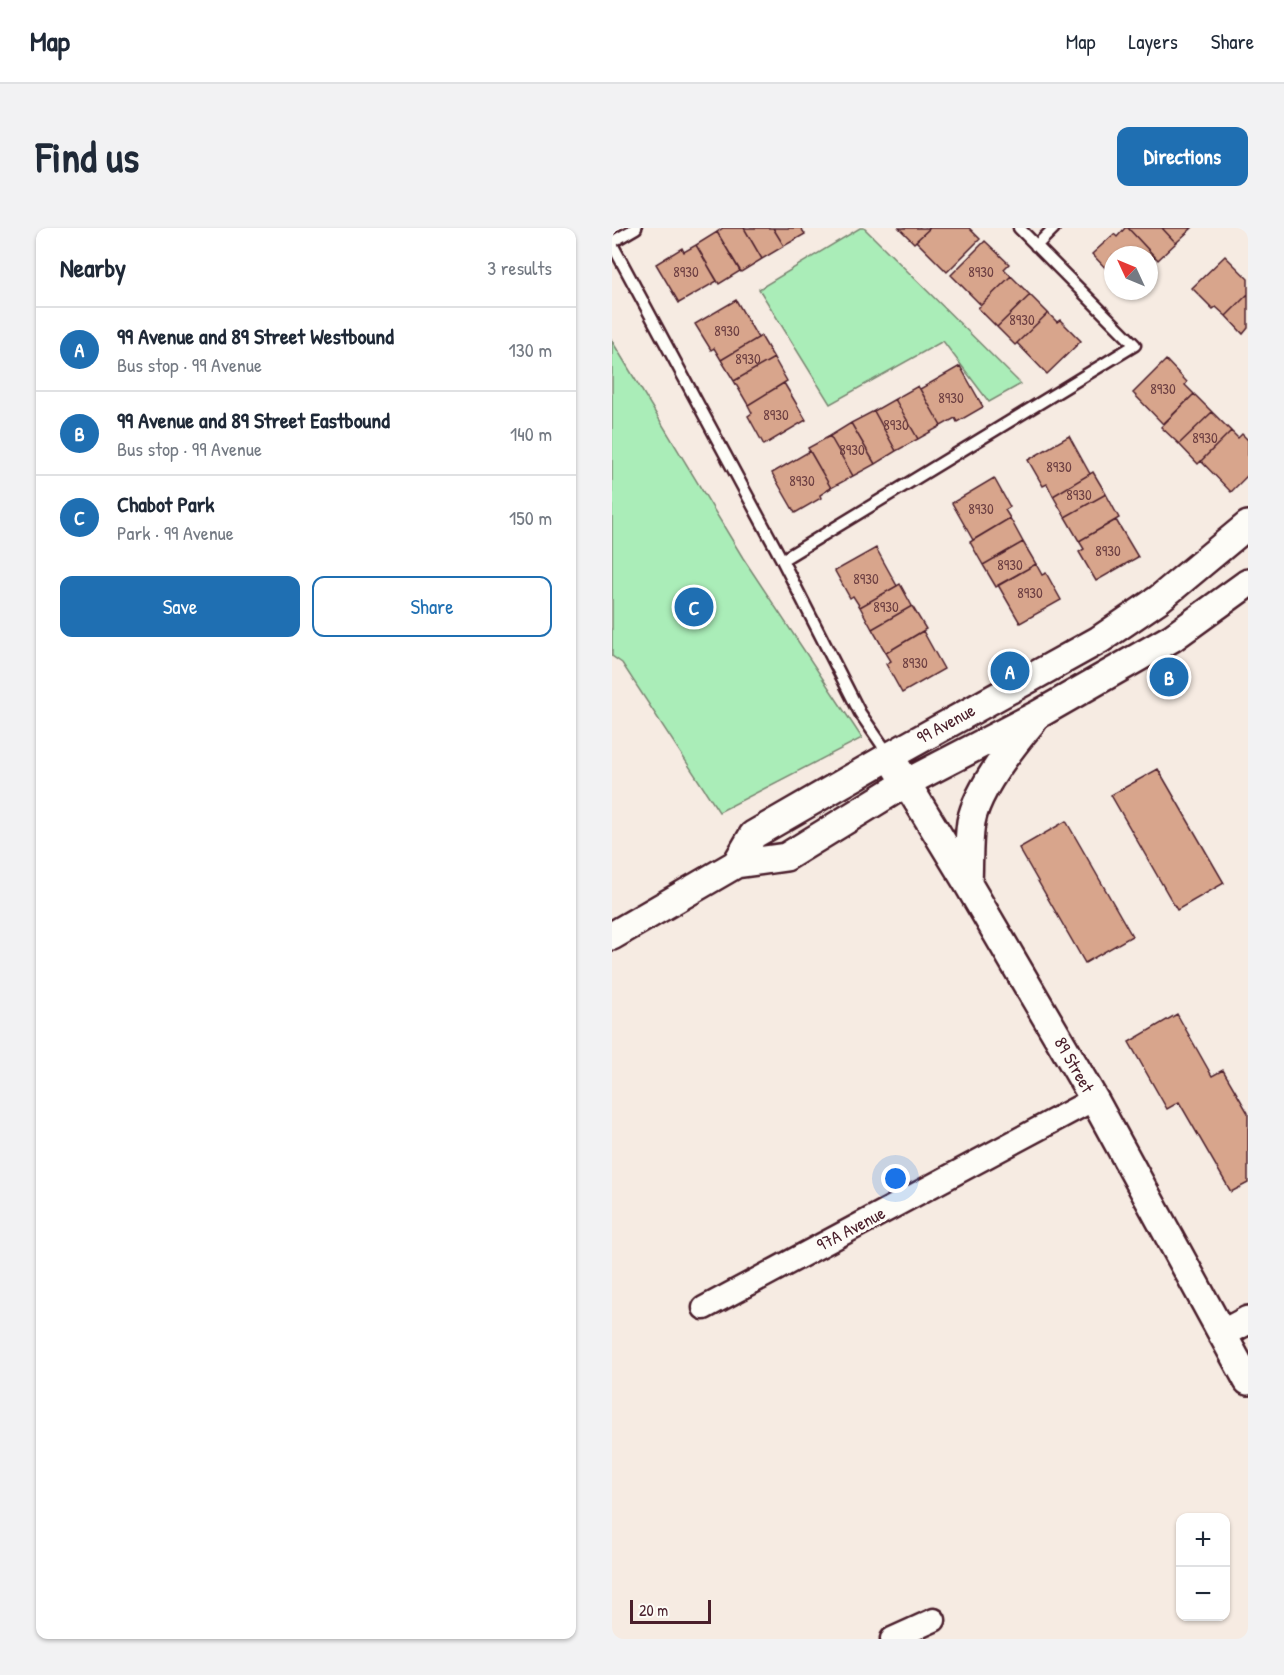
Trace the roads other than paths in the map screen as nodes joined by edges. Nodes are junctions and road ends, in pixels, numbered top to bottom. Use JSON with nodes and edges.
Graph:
{"nodes":[{"id":1,"x":636,"y":228,"type":"edge"},
{"id":2,"x":1019,"y":228,"type":"edge"},
{"id":3,"x":1054,"y":228,"type":"edge"},
{"id":4,"x":612,"y":243,"type":"edge"},
{"id":5,"x":1036,"y":246,"type":"junction"},
{"id":6,"x":1248,"y":525,"type":"edge"},
{"id":7,"x":782,"y":560,"type":"junction"},
{"id":8,"x":1248,"y":583,"type":"edge"},
{"id":9,"x":1039,"y":714,"type":"junction"},
{"id":10,"x":890,"y":756,"type":"junction"},
{"id":11,"x":906,"y":783,"type":"junction"},
{"id":12,"x":736,"y":864,"type":"junction"},
{"id":13,"x":968,"y":884,"type":"junction"},
{"id":14,"x":612,"y":936,"type":"edge"},
{"id":15,"x":1094,"y":1099,"type":"junction"},
{"id":16,"x":704,"y":1308,"type":"dead end"},
{"id":17,"x":1248,"y":1320,"type":"edge"},
{"id":18,"x":1222,"y":1334,"type":"junction"},
{"id":19,"x":1248,"y":1381,"type":"edge"},
{"id":20,"x":934,"y":1620,"type":"dead end"},
{"id":21,"x":892,"y":1639,"type":"edge"}],
"edges":[{"from":1,"to":4,"type":"lane"},
{"from":2,"to":5,"type":"lane"},
{"from":3,"to":5,"type":"lane"},
{"from":4,"to":7,"type":"lane"},
{"from":5,"to":7,"type":"lane"},
{"from":6,"to":10,"type":"street","name":"99 Avenue"},
{"from":7,"to":10,"type":"lane"},
{"from":8,"to":9,"type":"street","name":"99 Avenue"},
{"from":9,"to":11,"type":"street","name":"99 Avenue"},
{"from":9,"to":13,"type":"street"},
{"from":10,"to":11,"type":"street","name":"89 Street"},
{"from":10,"to":12,"type":"street","name":"99 Avenue"},
{"from":11,"to":12,"type":"street","name":"99 Avenue"},
{"from":11,"to":13,"type":"street","name":"89 Street"},
{"from":12,"to":14,"type":"street","name":"99 Avenue"},
{"from":13,"to":15,"type":"street","name":"89 Street"},
{"from":15,"to":16,"type":"street","name":"97A Avenue"},
{"from":15,"to":18,"type":"street","name":"89 Street"},
{"from":17,"to":18,"type":"street"},
{"from":18,"to":19,"type":"street","name":"89 Street"},
{"from":20,"to":21,"type":"street"}]}
